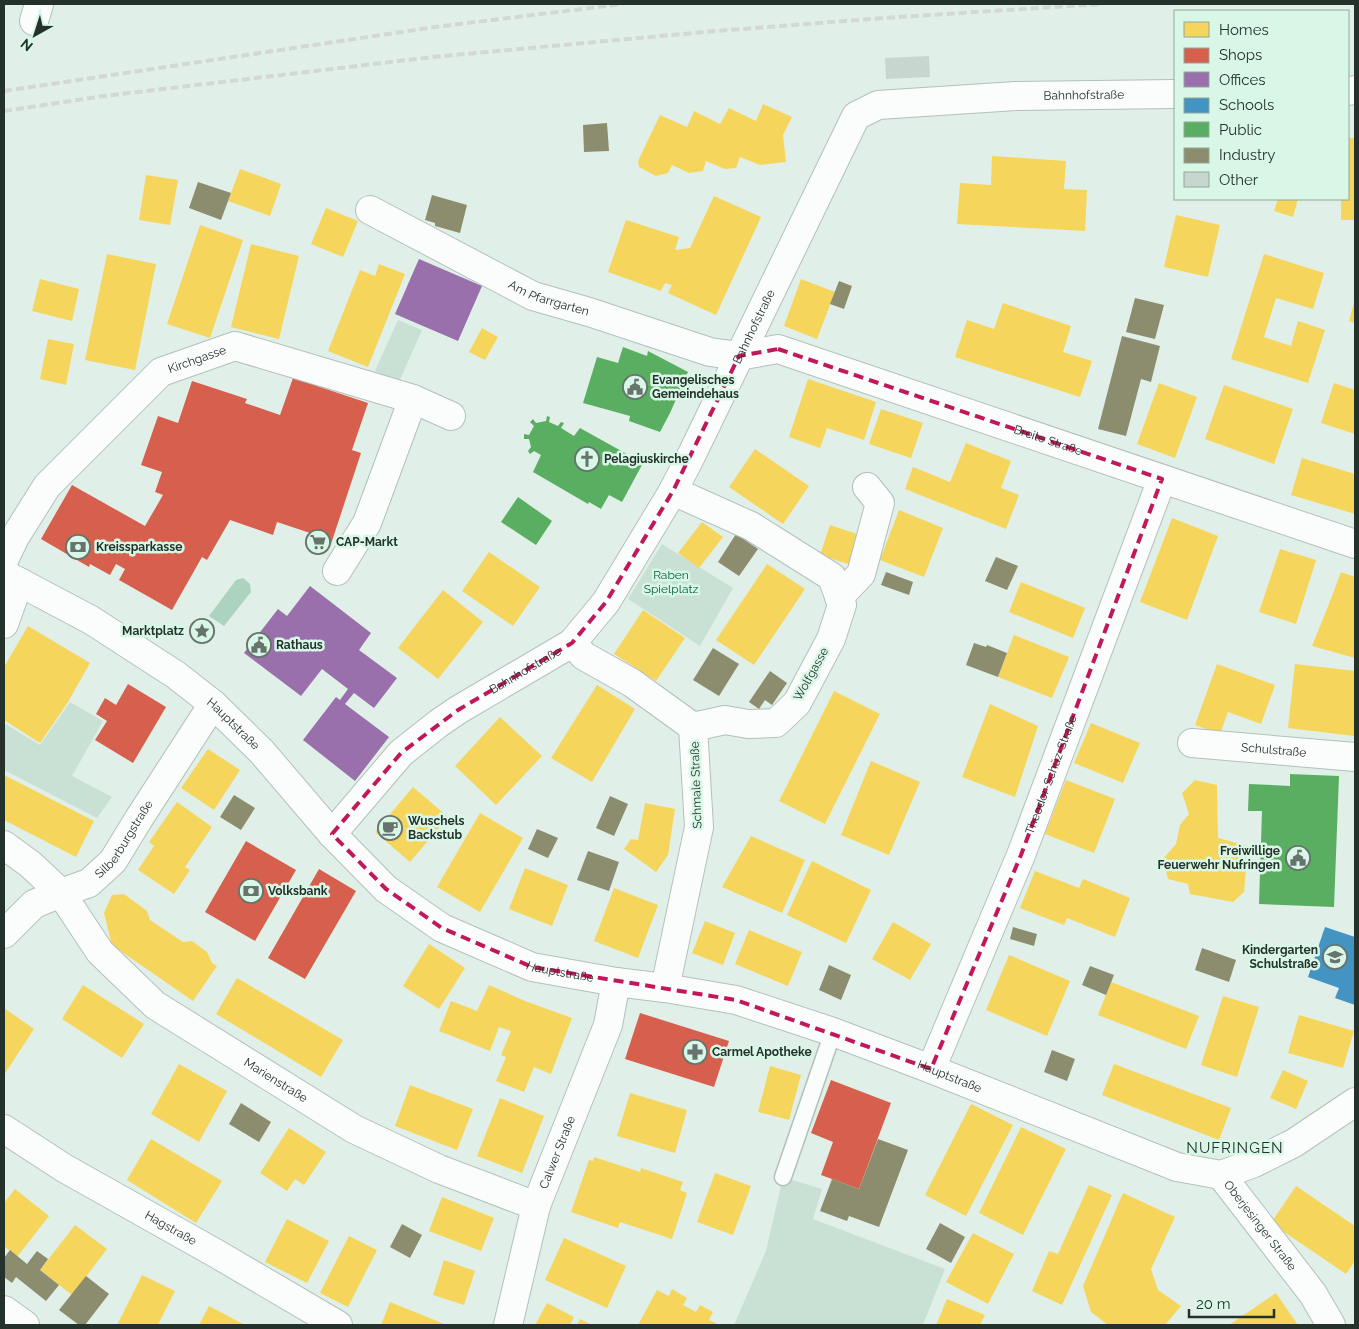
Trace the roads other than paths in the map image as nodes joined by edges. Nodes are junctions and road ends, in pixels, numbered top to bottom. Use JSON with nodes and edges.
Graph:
{"nodes":[{"id":1,"x":1174,"y":94,"type":"edge"},
{"id":2,"x":370,"y":210,"type":"dead end"},
{"id":3,"x":739,"y":356,"type":"junction"},
{"id":4,"x":413,"y":399,"type":"junction"},
{"id":5,"x":451,"y":416,"type":"dead end"},
{"id":6,"x":1162,"y":479,"type":"junction"},
{"id":7,"x":867,"y":486,"type":"dead end"},
{"id":8,"x":673,"y":491,"type":"junction"},
{"id":9,"x":1355,"y":544,"type":"edge"},
{"id":10,"x":4,"y":560,"type":"edge"},
{"id":11,"x":337,"y":572,"type":"dead end"},
{"id":12,"x":12,"y":578,"type":"edge"},
{"id":13,"x":839,"y":597,"type":"junction"},
{"id":14,"x":4,"y":624,"type":"edge"},
{"id":15,"x":572,"y":643,"type":"junction"},
{"id":16,"x":213,"y":704,"type":"junction"},
{"id":17,"x":693,"y":727,"type":"junction"},
{"id":18,"x":1192,"y":744,"type":"dead end"},
{"id":19,"x":1355,"y":758,"type":"edge"},
{"id":20,"x":332,"y":834,"type":"junction"},
{"id":21,"x":4,"y":845,"type":"edge"},
{"id":22,"x":61,"y":893,"type":"junction"},
{"id":23,"x":4,"y":934,"type":"edge"},
{"id":24,"x":616,"y":982,"type":"junction"},
{"id":25,"x":665,"y":988,"type":"junction"},
{"id":26,"x":833,"y":1032,"type":"junction"},
{"id":27,"x":931,"y":1069,"type":"junction"},
{"id":28,"x":1352,"y":1106,"type":"edge"},
{"id":29,"x":4,"y":1129,"type":"edge"},
{"id":30,"x":1222,"y":1175,"type":"junction"},
{"id":31,"x":783,"y":1177,"type":"dead end"},
{"id":32,"x":536,"y":1206,"type":"junction"},
{"id":33,"x":4,"y":1310,"type":"edge"},
{"id":34,"x":25,"y":1325,"type":"edge"},
{"id":35,"x":338,"y":1325,"type":"edge"},
{"id":36,"x":508,"y":1325,"type":"edge"},
{"id":37,"x":1331,"y":1325,"type":"edge"}],
"edges":[{"from":1,"to":3,"type":"street","name":"Bahnhofstraße"},
{"from":2,"to":3,"type":"street","name":"Am Pfarrgarten"},
{"from":3,"to":6,"type":"street","name":"Breite Straße"},
{"from":3,"to":8,"type":"street","name":"Bahnhofstraße"},
{"from":4,"to":5,"type":"street","name":"Kirchgasse"},
{"from":4,"to":10,"type":"street","name":"Kirchgasse"},
{"from":4,"to":11,"type":"street"},
{"from":6,"to":9,"type":"street","name":"Breite Straße"},
{"from":6,"to":27,"type":"street","name":"Theodor-Schüz-Straße"},
{"from":7,"to":13,"type":"street"},
{"from":8,"to":13,"type":"street","name":"Wolfgasse"},
{"from":8,"to":15,"type":"street","name":"Bahnhofstraße"},
{"from":12,"to":14,"type":"street"},
{"from":12,"to":16,"type":"street","name":"Hauptstraße"},
{"from":13,"to":17,"type":"street","name":"Wolfgasse"},
{"from":15,"to":17,"type":"street","name":"Schmale Straße"},
{"from":15,"to":20,"type":"street","name":"Bahnhofstraße"},
{"from":16,"to":20,"type":"street","name":"Hauptstraße"},
{"from":16,"to":22,"type":"street","name":"Silberburgstraße"},
{"from":17,"to":25,"type":"street","name":"Schmale Straße"},
{"from":18,"to":19,"type":"street","name":"Schulstraße"},
{"from":20,"to":24,"type":"street","name":"Hauptstraße"},
{"from":21,"to":22,"type":"street"},
{"from":22,"to":23,"type":"street","name":"Silberburgstraße"},
{"from":22,"to":32,"type":"street","name":"Marienstraße"},
{"from":24,"to":25,"type":"street","name":"Hauptstraße"},
{"from":24,"to":32,"type":"street","name":"Calwer Straße"},
{"from":25,"to":26,"type":"street","name":"Hauptstraße"},
{"from":26,"to":27,"type":"street","name":"Hauptstraße"},
{"from":26,"to":31,"type":"lane"},
{"from":27,"to":30,"type":"street","name":"Hauptstraße"},
{"from":28,"to":30,"type":"street"},
{"from":29,"to":35,"type":"street","name":"Hagstraße"},
{"from":30,"to":37,"type":"street","name":"Oberjesinger Straße"},
{"from":32,"to":36,"type":"street","name":"Calwer Straße"},
{"from":33,"to":34,"type":"street"}]}
